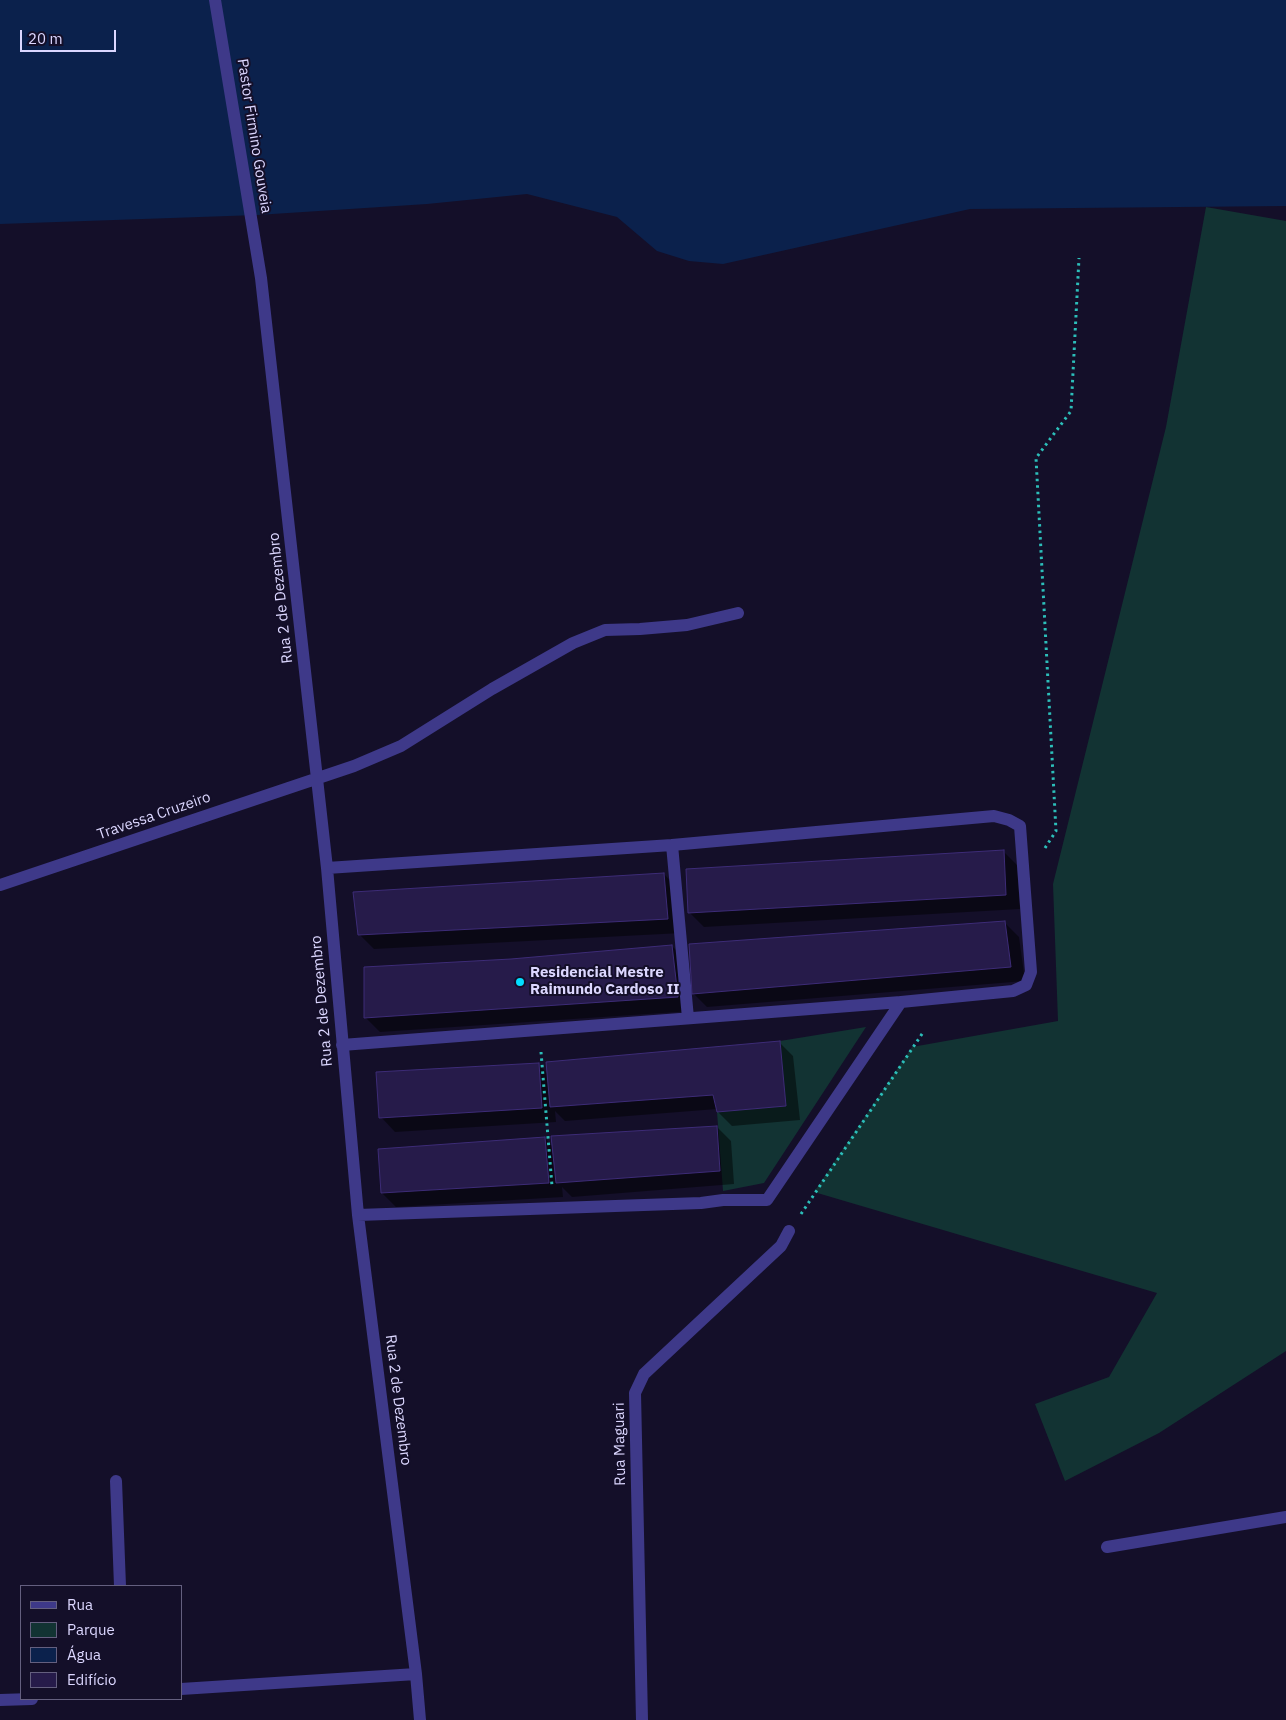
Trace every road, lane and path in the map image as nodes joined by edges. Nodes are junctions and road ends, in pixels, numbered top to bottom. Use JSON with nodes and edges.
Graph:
{"nodes":[{"id":1,"x":215,"y":0,"type":"edge"},
{"id":2,"x":1079,"y":258,"type":"dead end"},
{"id":3,"x":261,"y":278,"type":"joint"},
{"id":4,"x":738,"y":613,"type":"dead end"},
{"id":5,"x":318,"y":778,"type":"junction"},
{"id":6,"x":672,"y":845,"type":"junction"},
{"id":7,"x":328,"y":868,"type":"junction"},
{"id":8,"x":1024,"y":880,"type":"junction"},
{"id":9,"x":0,"y":885,"type":"edge"},
{"id":10,"x":901,"y":1002,"type":"junction"},
{"id":11,"x":688,"y":1018,"type":"junction"},
{"id":12,"x":539,"y":1029,"type":"junction"},
{"id":13,"x":924,"y":1031,"type":"dead end"},
{"id":14,"x":342,"y":1045,"type":"junction"},
{"id":15,"x":554,"y":1208,"type":"junction"},
{"id":16,"x":358,"y":1215,"type":"junction"},
{"id":17,"x":789,"y":1231,"type":"joint"},
{"id":18,"x":116,"y":1481,"type":"dead end"},
{"id":19,"x":1286,"y":1516,"type":"edge"},
{"id":20,"x":1107,"y":1547,"type":"dead end"},
{"id":21,"x":120,"y":1585,"type":"edge"},
{"id":22,"x":416,"y":1674,"type":"junction"},
{"id":23,"x":182,"y":1689,"type":"edge"},
{"id":24,"x":20,"y":1699,"type":"edge"},
{"id":25,"x":0,"y":1700,"type":"edge"},
{"id":26,"x":420,"y":1720,"type":"edge"},
{"id":27,"x":642,"y":1720,"type":"edge"}],
"edges":[{"from":1,"to":3,"type":"street","name":"Pastor Firmino Gouveia"},
{"from":2,"to":8,"type":"path"},
{"from":3,"to":5,"type":"street","name":"Rua 2 de Dezembro"},
{"from":4,"to":5,"type":"street","name":"Travessa Cruzeiro"},
{"from":5,"to":7,"type":"street","name":"Rua 2 de Dezembro"},
{"from":5,"to":9,"type":"street","name":"Travessa Cruzeiro"},
{"from":6,"to":7,"type":"street"},
{"from":6,"to":8,"type":"street"},
{"from":6,"to":11,"type":"street"},
{"from":7,"to":14,"type":"street","name":"Rua 2 de Dezembro"},
{"from":8,"to":10,"type":"street"},
{"from":10,"to":11,"type":"street"},
{"from":10,"to":15,"type":"street"},
{"from":11,"to":12,"type":"street"},
{"from":12,"to":14,"type":"street"},
{"from":12,"to":15,"type":"path"},
{"from":13,"to":17,"type":"path"},
{"from":14,"to":16,"type":"street","name":"Rua 2 de Dezembro"},
{"from":15,"to":16,"type":"street"},
{"from":16,"to":22,"type":"street","name":"Rua 2 de Dezembro"},
{"from":17,"to":27,"type":"street","name":"Rua Maguari"},
{"from":18,"to":21,"type":"street"},
{"from":19,"to":20,"type":"street"},
{"from":22,"to":23,"type":"street"},
{"from":22,"to":26,"type":"street","name":"Rua 2 de Dezembro"},
{"from":24,"to":25,"type":"street"}]}
